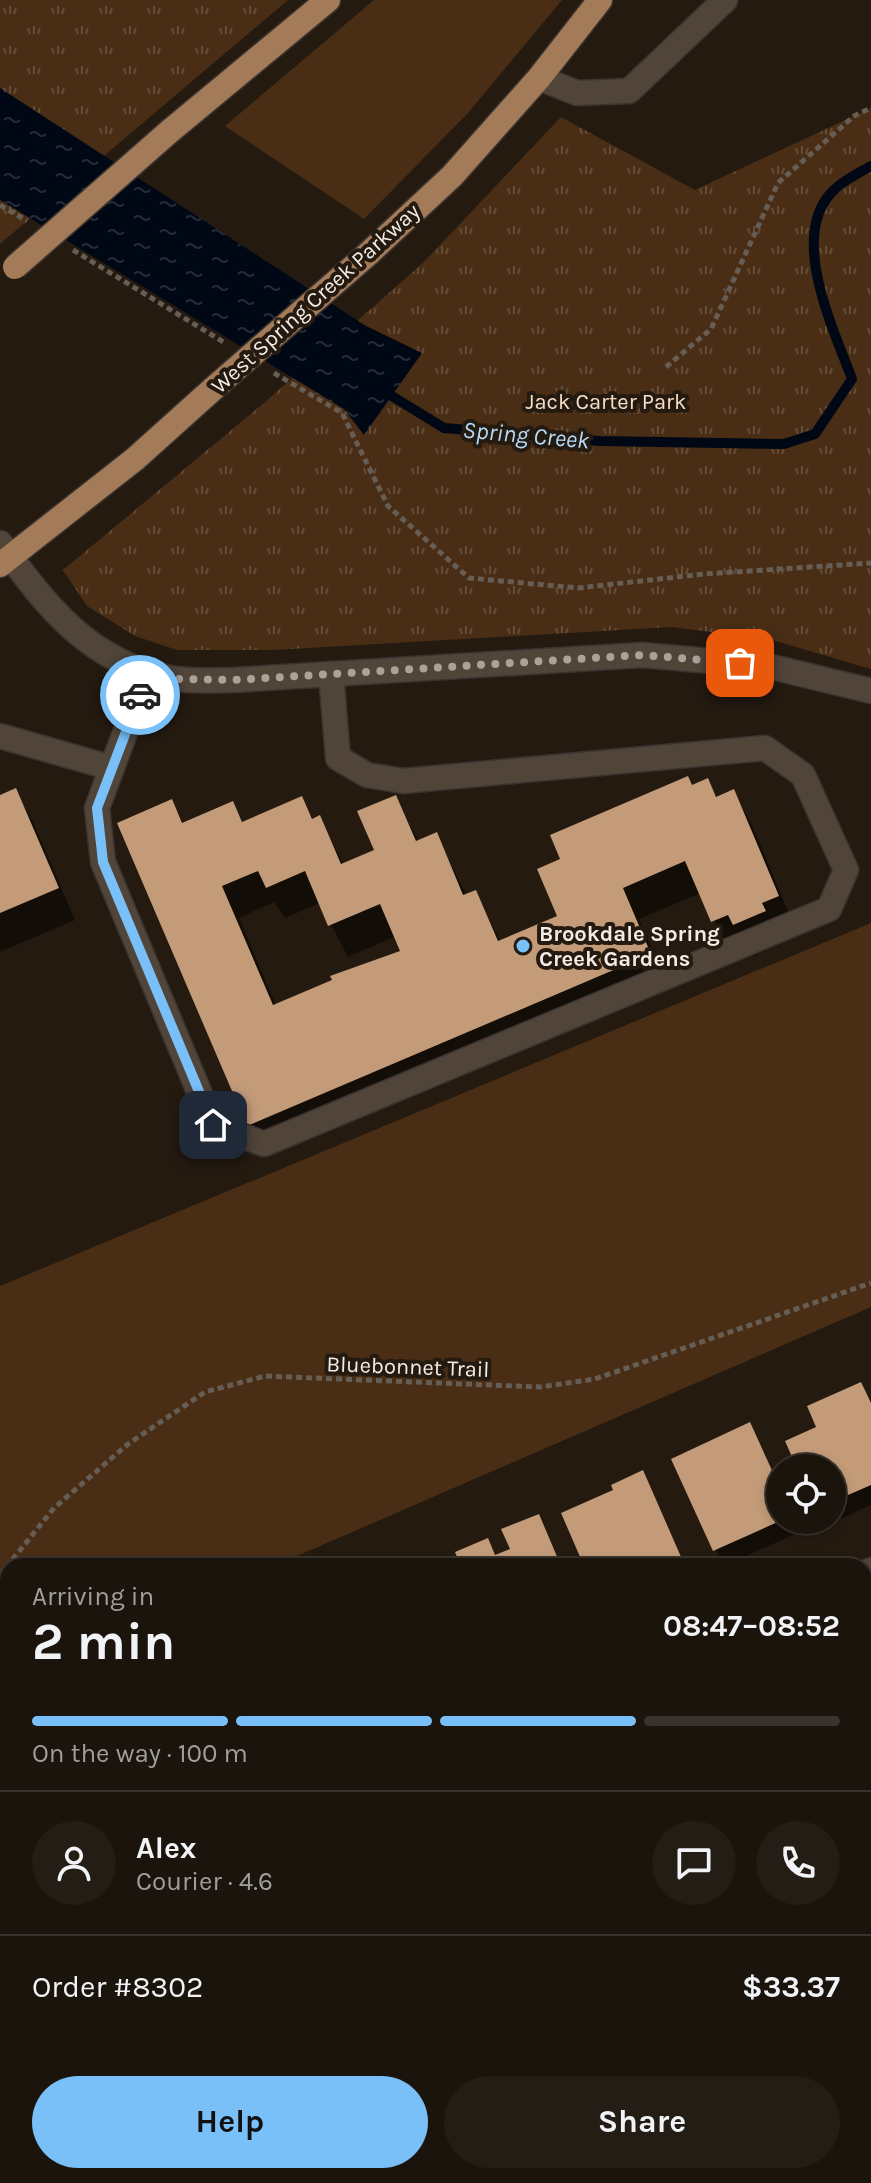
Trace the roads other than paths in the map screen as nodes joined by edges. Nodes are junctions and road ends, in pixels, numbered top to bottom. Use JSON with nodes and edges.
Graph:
{"nodes":[{"id":1,"x":328,"y":0,"type":"edge"},
{"id":2,"x":600,"y":0,"type":"edge"},
{"id":3,"x":725,"y":0,"type":"edge"},
{"id":4,"x":539,"y":78,"type":"junction"},
{"id":5,"x":7,"y":273,"type":"edge"},
{"id":6,"x":4,"y":555,"type":"edge"},
{"id":7,"x":148,"y":671,"type":"junction"},
{"id":8,"x":331,"y":674,"type":"junction"},
{"id":9,"x":871,"y":691,"type":"edge"},
{"id":10,"x":0,"y":736,"type":"edge"},
{"id":11,"x":112,"y":768,"type":"junction"}],
"edges":[{"from":1,"to":5,"type":"main road","bridge":true},
{"from":2,"to":4,"type":"main road","name":"West Spring Creek Parkway"},
{"from":3,"to":4,"type":"street"},
{"from":4,"to":6,"type":"main road","name":"West Spring Creek Parkway","bridge":true},
{"from":6,"to":7,"type":"street"},
{"from":7,"to":8,"type":"street"},
{"from":7,"to":11,"type":"street"},
{"from":8,"to":9,"type":"street"},
{"from":8,"to":11,"type":"street"},
{"from":10,"to":11,"type":"street"}]}
